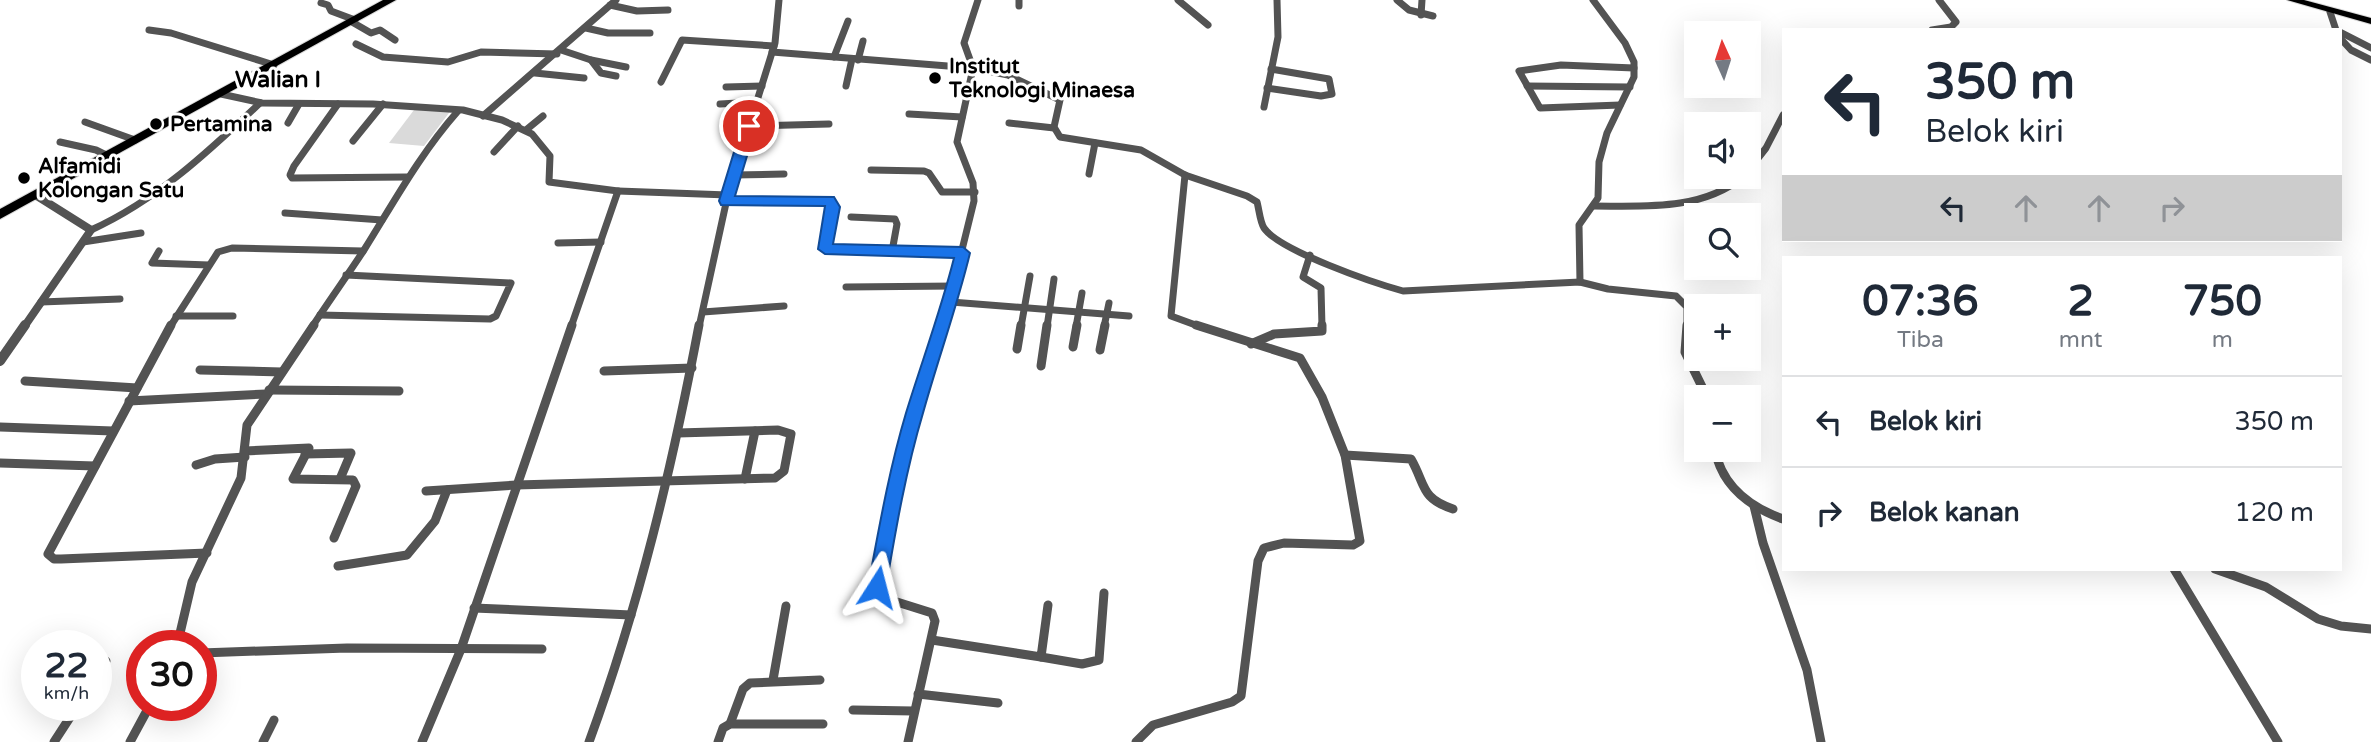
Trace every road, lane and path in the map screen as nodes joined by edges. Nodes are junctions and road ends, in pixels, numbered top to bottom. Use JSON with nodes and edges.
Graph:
{"nodes":[{"id":1,"x":391,"y":0,"type":"edge"},
{"id":2,"x":779,"y":0,"type":"edge"},
{"id":3,"x":978,"y":0,"type":"edge"},
{"id":4,"x":1178,"y":0,"type":"edge"},
{"id":5,"x":1277,"y":0,"type":"edge"},
{"id":6,"x":1397,"y":0,"type":"edge"},
{"id":7,"x":1422,"y":0,"type":"edge"},
{"id":8,"x":1593,"y":0,"type":"edge"},
{"id":9,"x":1939,"y":0,"type":"edge"},
{"id":10,"x":2292,"y":0,"type":"edge"},
{"id":11,"x":321,"y":3,"type":"dead end"},
{"id":12,"x":613,"y":3,"type":"edge"},
{"id":13,"x":668,"y":10,"type":"dead end"},
{"id":14,"x":2330,"y":12,"type":"junction"},
{"id":15,"x":1421,"y":15,"type":"junction"},
{"id":16,"x":1433,"y":16,"type":"dead end"},
{"id":17,"x":354,"y":21,"type":"junction"},
{"id":18,"x":848,"y":21,"type":"dead end"},
{"id":19,"x":2371,"y":21,"type":"edge"},
{"id":20,"x":1208,"y":25,"type":"dead end"},
{"id":21,"x":586,"y":28,"type":"junction"},
{"id":22,"x":1945,"y":28,"type":"edge"},
{"id":23,"x":2337,"y":28,"type":"edge"},
{"id":24,"x":149,"y":30,"type":"dead end"},
{"id":25,"x":650,"y":33,"type":"dead end"},
{"id":26,"x":2342,"y":33,"type":"edge"},
{"id":27,"x":396,"y":40,"type":"dead end"},
{"id":28,"x":2342,"y":40,"type":"edge"},
{"id":29,"x":863,"y":41,"type":"dead end"},
{"id":30,"x":356,"y":44,"type":"dead end"},
{"id":31,"x":2371,"y":48,"type":"edge"},
{"id":32,"x":773,"y":49,"type":"junction"},
{"id":33,"x":559,"y":52,"type":"junction"},
{"id":34,"x":834,"y":58,"type":"junction"},
{"id":35,"x":855,"y":59,"type":"junction"},
{"id":36,"x":591,"y":60,"type":"junction"},
{"id":37,"x":2371,"y":60,"type":"edge"},
{"id":38,"x":274,"y":65,"type":"junction"},
{"id":39,"x":626,"y":67,"type":"dead end"},
{"id":40,"x":973,"y":68,"type":"junction"},
{"id":41,"x":1634,"y":68,"type":"junction"},
{"id":42,"x":1271,"y":69,"type":"junction"},
{"id":43,"x":535,"y":73,"type":"junction"},
{"id":44,"x":616,"y":76,"type":"dead end"},
{"id":45,"x":584,"y":78,"type":"dead end"},
{"id":46,"x":661,"y":82,"type":"dead end"},
{"id":47,"x":762,"y":86,"type":"junction"},
{"id":48,"x":846,"y":86,"type":"dead end"},
{"id":49,"x":1527,"y":86,"type":"junction"},
{"id":50,"x":726,"y":87,"type":"dead end"},
{"id":51,"x":1630,"y":87,"type":"junction"},
{"id":52,"x":1267,"y":88,"type":"junction"},
{"id":53,"x":221,"y":94,"type":"junction"},
{"id":54,"x":757,"y":102,"type":"junction"},
{"id":55,"x":260,"y":103,"type":"junction"},
{"id":56,"x":299,"y":104,"type":"junction"},
{"id":57,"x":338,"y":104,"type":"junction"},
{"id":58,"x":383,"y":104,"type":"junction"},
{"id":59,"x":720,"y":104,"type":"dead end"},
{"id":60,"x":1620,"y":105,"type":"junction"},
{"id":61,"x":1264,"y":107,"type":"dead end"},
{"id":62,"x":458,"y":111,"type":"junction"},
{"id":63,"x":909,"y":114,"type":"dead end"},
{"id":64,"x":483,"y":116,"type":"junction"},
{"id":65,"x":542,"y":116,"type":"dead end"},
{"id":66,"x":962,"y":117,"type":"junction"},
{"id":67,"x":1782,"y":117,"type":"edge"},
{"id":68,"x":85,"y":121,"type":"dead end"},
{"id":69,"x":288,"y":123,"type":"dead end"},
{"id":70,"x":1009,"y":123,"type":"dead end"},
{"id":71,"x":829,"y":124,"type":"dead end"},
{"id":72,"x":749,"y":126,"type":"junction"},
{"id":73,"x":522,"y":128,"type":"junction"},
{"id":74,"x":1054,"y":128,"type":"junction"},
{"id":75,"x":135,"y":140,"type":"junction"},
{"id":76,"x":353,"y":141,"type":"dead end"},
{"id":77,"x":60,"y":142,"type":"dead end"},
{"id":78,"x":1095,"y":143,"type":"junction"},
{"id":79,"x":495,"y":152,"type":"dead end"},
{"id":80,"x":1761,"y":154,"type":"edge"},
{"id":81,"x":108,"y":156,"type":"junction"},
{"id":82,"x":871,"y":170,"type":"dead end"},
{"id":83,"x":784,"y":174,"type":"dead end"},
{"id":84,"x":1088,"y":174,"type":"dead end"},
{"id":85,"x":734,"y":175,"type":"junction"},
{"id":86,"x":1185,"y":175,"type":"junction"},
{"id":87,"x":407,"y":177,"type":"junction"},
{"id":88,"x":1727,"y":189,"type":"edge"},
{"id":89,"x":618,"y":191,"type":"junction"},
{"id":90,"x":975,"y":192,"type":"junction"},
{"id":91,"x":37,"y":196,"type":"junction"},
{"id":92,"x":727,"y":198,"type":"junction"},
{"id":93,"x":1593,"y":206,"type":"junction"},
{"id":94,"x":285,"y":213,"type":"dead end"},
{"id":95,"x":0,"y":215,"type":"edge"},
{"id":96,"x":851,"y":217,"type":"dead end"},
{"id":97,"x":382,"y":220,"type":"junction"},
{"id":98,"x":91,"y":230,"type":"junction"},
{"id":99,"x":141,"y":233,"type":"dead end"},
{"id":100,"x":83,"y":242,"type":"junction"},
{"id":101,"x":601,"y":242,"type":"junction"},
{"id":102,"x":558,"y":243,"type":"dead end"},
{"id":103,"x":896,"y":249,"type":"junction"},
{"id":104,"x":159,"y":251,"type":"dead end"},
{"id":105,"x":363,"y":251,"type":"junction"},
{"id":106,"x":963,"y":253,"type":"junction"},
{"id":107,"x":1310,"y":255,"type":"junction"},
{"id":108,"x":209,"y":265,"type":"junction"},
{"id":109,"x":346,"y":275,"type":"junction"},
{"id":110,"x":1030,"y":276,"type":"dead end"},
{"id":111,"x":1054,"y":279,"type":"dead end"},
{"id":112,"x":1580,"y":282,"type":"junction"},
{"id":113,"x":955,"y":286,"type":"junction"},
{"id":114,"x":846,"y":287,"type":"dead end"},
{"id":115,"x":1082,"y":293,"type":"dead end"},
{"id":116,"x":120,"y":299,"type":"dead end"},
{"id":117,"x":41,"y":302,"type":"junction"},
{"id":118,"x":951,"y":302,"type":"junction"},
{"id":119,"x":1109,"y":303,"type":"dead end"},
{"id":120,"x":784,"y":306,"type":"dead end"},
{"id":121,"x":1025,"y":307,"type":"junction"},
{"id":122,"x":1050,"y":309,"type":"junction"},
{"id":123,"x":703,"y":312,"type":"junction"},
{"id":124,"x":1079,"y":312,"type":"junction"},
{"id":125,"x":1108,"y":314,"type":"junction"},
{"id":126,"x":320,"y":315,"type":"junction"},
{"id":127,"x":177,"y":316,"type":"junction"},
{"id":128,"x":233,"y":316,"type":"dead end"},
{"id":129,"x":1129,"y":316,"type":"dead end"},
{"id":130,"x":1251,"y":344,"type":"junction"},
{"id":131,"x":1073,"y":347,"type":"dead end"},
{"id":132,"x":1017,"y":349,"type":"dead end"},
{"id":133,"x":1100,"y":350,"type":"dead end"},
{"id":134,"x":0,"y":361,"type":"edge"},
{"id":135,"x":1041,"y":366,"type":"dead end"},
{"id":136,"x":692,"y":368,"type":"junction"},
{"id":137,"x":200,"y":370,"type":"dead end"},
{"id":138,"x":604,"y":371,"type":"dead end"},
{"id":139,"x":282,"y":372,"type":"junction"},
{"id":140,"x":25,"y":381,"type":"dead end"},
{"id":141,"x":1700,"y":385,"type":"edge"},
{"id":142,"x":137,"y":388,"type":"junction"},
{"id":143,"x":399,"y":391,"type":"dead end"},
{"id":144,"x":267,"y":392,"type":"junction"},
{"id":145,"x":129,"y":401,"type":"junction"},
{"id":146,"x":0,"y":427,"type":"edge"},
{"id":147,"x":113,"y":431,"type":"junction"},
{"id":148,"x":755,"y":431,"type":"junction"},
{"id":149,"x":678,"y":433,"type":"junction"},
{"id":150,"x":245,"y":454,"type":"junction"},
{"id":151,"x":305,"y":454,"type":"junction"},
{"id":152,"x":1345,"y":455,"type":"junction"},
{"id":153,"x":1717,"y":462,"type":"edge"},
{"id":154,"x":0,"y":463,"type":"edge"},
{"id":155,"x":196,"y":465,"type":"dead end"},
{"id":156,"x":95,"y":466,"type":"junction"},
{"id":157,"x":340,"y":479,"type":"junction"},
{"id":158,"x":745,"y":479,"type":"junction"},
{"id":159,"x":667,"y":482,"type":"junction"},
{"id":160,"x":516,"y":485,"type":"junction"},
{"id":161,"x":447,"y":490,"type":"junction"},
{"id":162,"x":426,"y":491,"type":"dead end"},
{"id":163,"x":1754,"y":506,"type":"junction"},
{"id":164,"x":1453,"y":509,"type":"dead end"},
{"id":165,"x":1782,"y":519,"type":"edge"},
{"id":166,"x":334,"y":538,"type":"dead end"},
{"id":167,"x":207,"y":553,"type":"junction"},
{"id":168,"x":338,"y":566,"type":"dead end"},
{"id":169,"x":2175,"y":571,"type":"edge"},
{"id":170,"x":2221,"y":571,"type":"edge"},
{"id":171,"x":1104,"y":593,"type":"dead end"},
{"id":172,"x":1048,"y":605,"type":"dead end"},
{"id":173,"x":786,"y":606,"type":"dead end"},
{"id":174,"x":474,"y":608,"type":"junction"},
{"id":175,"x":631,"y":615,"type":"junction"},
{"id":176,"x":2371,"y":629,"type":"edge"},
{"id":177,"x":181,"y":630,"type":"edge"},
{"id":178,"x":932,"y":640,"type":"junction"},
{"id":179,"x":461,"y":649,"type":"junction"},
{"id":180,"x":542,"y":649,"type":"dead end"},
{"id":181,"x":217,"y":652,"type":"edge"},
{"id":182,"x":1041,"y":657,"type":"junction"},
{"id":183,"x":773,"y":680,"type":"junction"},
{"id":184,"x":820,"y":680,"type":"dead end"},
{"id":185,"x":918,"y":694,"type":"junction"},
{"id":186,"x":998,"y":704,"type":"dead end"},
{"id":187,"x":853,"y":710,"type":"dead end"},
{"id":188,"x":914,"y":710,"type":"junction"},
{"id":189,"x":274,"y":720,"type":"dead end"},
{"id":190,"x":68,"y":721,"type":"edge"},
{"id":191,"x":141,"y":721,"type":"edge"},
{"id":192,"x":730,"y":724,"type":"junction"},
{"id":193,"x":823,"y":724,"type":"dead end"},
{"id":194,"x":54,"y":742,"type":"edge"},
{"id":195,"x":130,"y":742,"type":"edge"},
{"id":196,"x":263,"y":742,"type":"edge"},
{"id":197,"x":422,"y":742,"type":"edge"},
{"id":198,"x":589,"y":742,"type":"edge"},
{"id":199,"x":718,"y":742,"type":"edge"},
{"id":200,"x":908,"y":742,"type":"edge"},
{"id":201,"x":1136,"y":742,"type":"edge"},
{"id":202,"x":1821,"y":742,"type":"edge"},
{"id":203,"x":2278,"y":742,"type":"edge"}],
"edges":[{"from":1,"to":17,"type":"highway"},
{"from":2,"to":32,"type":"street"},
{"from":3,"to":40,"type":"street"},
{"from":4,"to":20,"type":"street"},
{"from":5,"to":42,"type":"street"},
{"from":6,"to":15,"type":"street"},
{"from":7,"to":15,"type":"street"},
{"from":8,"to":41,"type":"street"},
{"from":9,"to":22,"type":"street"},
{"from":10,"to":14,"type":"highway"},
{"from":11,"to":17,"type":"street"},
{"from":12,"to":13,"type":"street"},
{"from":12,"to":21,"type":"street"},
{"from":14,"to":19,"type":"highway"},
{"from":14,"to":23,"type":"street"},
{"from":15,"to":16,"type":"street"},
{"from":17,"to":27,"type":"street"},
{"from":17,"to":38,"type":"highway"},
{"from":18,"to":34,"type":"street"},
{"from":21,"to":25,"type":"street"},
{"from":21,"to":33,"type":"street"},
{"from":24,"to":38,"type":"street"},
{"from":26,"to":31,"type":"street"},
{"from":28,"to":37,"type":"street"},
{"from":29,"to":35,"type":"street"},
{"from":30,"to":33,"type":"street"},
{"from":32,"to":34,"type":"street"},
{"from":32,"to":46,"type":"street"},
{"from":32,"to":47,"type":"street"},
{"from":33,"to":36,"type":"street"},
{"from":33,"to":43,"type":"street"},
{"from":34,"to":35,"type":"street"},
{"from":35,"to":40,"type":"street"},
{"from":35,"to":48,"type":"street"},
{"from":36,"to":39,"type":"street"},
{"from":36,"to":44,"type":"street"},
{"from":38,"to":53,"type":"highway"},
{"from":40,"to":66,"type":"street"},
{"from":40,"to":74,"type":"street"},
{"from":41,"to":49,"type":"street"},
{"from":41,"to":51,"type":"street"},
{"from":42,"to":52,"type":"street"},
{"from":42,"to":52,"type":"street"},
{"from":43,"to":45,"type":"street"},
{"from":43,"to":64,"type":"street"},
{"from":47,"to":50,"type":"street"},
{"from":47,"to":54,"type":"street"},
{"from":49,"to":51,"type":"street"},
{"from":49,"to":60,"type":"street"},
{"from":51,"to":60,"type":"street"},
{"from":52,"to":61,"type":"street"},
{"from":53,"to":55,"type":"street"},
{"from":53,"to":75,"type":"highway"},
{"from":54,"to":59,"type":"street"},
{"from":54,"to":72,"type":"street"},
{"from":55,"to":56,"type":"street"},
{"from":55,"to":98,"type":"street"},
{"from":56,"to":57,"type":"street"},
{"from":56,"to":69,"type":"street"},
{"from":57,"to":58,"type":"street"},
{"from":57,"to":87,"type":"street"},
{"from":58,"to":62,"type":"street"},
{"from":58,"to":76,"type":"street"},
{"from":60,"to":93,"type":"street"},
{"from":62,"to":64,"type":"street"},
{"from":62,"to":87,"type":"street"},
{"from":63,"to":66,"type":"street"},
{"from":64,"to":73,"type":"street"},
{"from":65,"to":73,"type":"street"},
{"from":66,"to":90,"type":"street"},
{"from":67,"to":80,"type":"street"},
{"from":68,"to":75,"type":"street"},
{"from":70,"to":74,"type":"street"},
{"from":71,"to":72,"type":"street"},
{"from":72,"to":85,"type":"street"},
{"from":73,"to":79,"type":"street"},
{"from":73,"to":89,"type":"street"},
{"from":74,"to":78,"type":"street"},
{"from":75,"to":81,"type":"highway"},
{"from":77,"to":81,"type":"street"},
{"from":78,"to":84,"type":"street"},
{"from":78,"to":86,"type":"street"},
{"from":81,"to":91,"type":"highway"},
{"from":82,"to":90,"type":"street"},
{"from":83,"to":85,"type":"street"},
{"from":85,"to":92,"type":"street"},
{"from":86,"to":107,"type":"street"},
{"from":86,"to":130,"type":"street"},
{"from":87,"to":97,"type":"street"},
{"from":88,"to":93,"type":"street"},
{"from":89,"to":92,"type":"street"},
{"from":89,"to":101,"type":"street"},
{"from":90,"to":106,"type":"street"},
{"from":91,"to":95,"type":"highway"},
{"from":91,"to":98,"type":"street"},
{"from":92,"to":103,"type":"street"},
{"from":92,"to":123,"type":"street"},
{"from":93,"to":112,"type":"street"},
{"from":94,"to":97,"type":"street"},
{"from":96,"to":103,"type":"street"},
{"from":97,"to":105,"type":"street"},
{"from":98,"to":100,"type":"street"},
{"from":99,"to":100,"type":"street"},
{"from":100,"to":117,"type":"street"},
{"from":101,"to":102,"type":"street"},
{"from":101,"to":160,"type":"street"},
{"from":103,"to":106,"type":"street"},
{"from":104,"to":108,"type":"street"},
{"from":105,"to":108,"type":"street"},
{"from":105,"to":109,"type":"street"},
{"from":106,"to":113,"type":"street"},
{"from":107,"to":112,"type":"street"},
{"from":107,"to":130,"type":"street"},
{"from":108,"to":127,"type":"street"},
{"from":109,"to":126,"type":"street"},
{"from":109,"to":126,"type":"street"},
{"from":110,"to":121,"type":"street"},
{"from":111,"to":122,"type":"street"},
{"from":112,"to":141,"type":"street"},
{"from":113,"to":114,"type":"street"},
{"from":113,"to":118,"type":"street"},
{"from":115,"to":124,"type":"street"},
{"from":116,"to":117,"type":"street"},
{"from":117,"to":134,"type":"street"},
{"from":118,"to":121,"type":"street"},
{"from":118,"to":178,"type":"street"},
{"from":119,"to":125,"type":"street"},
{"from":120,"to":123,"type":"street"},
{"from":121,"to":122,"type":"street"},
{"from":121,"to":132,"type":"street"},
{"from":122,"to":124,"type":"street"},
{"from":122,"to":135,"type":"street"},
{"from":123,"to":136,"type":"street"},
{"from":124,"to":125,"type":"street"},
{"from":124,"to":131,"type":"street"},
{"from":125,"to":129,"type":"street"},
{"from":125,"to":133,"type":"street"},
{"from":126,"to":139,"type":"street"},
{"from":127,"to":128,"type":"street"},
{"from":127,"to":142,"type":"street"},
{"from":130,"to":152,"type":"street"},
{"from":136,"to":138,"type":"street"},
{"from":136,"to":149,"type":"street"},
{"from":137,"to":139,"type":"street"},
{"from":139,"to":144,"type":"street"},
{"from":140,"to":142,"type":"street"},
{"from":142,"to":145,"type":"street"},
{"from":143,"to":144,"type":"street"},
{"from":144,"to":145,"type":"street"},
{"from":144,"to":150,"type":"street"},
{"from":145,"to":147,"type":"street"},
{"from":146,"to":147,"type":"street"},
{"from":147,"to":156,"type":"street"},
{"from":148,"to":149,"type":"street"},
{"from":148,"to":158,"type":"street"},
{"from":148,"to":158,"type":"street"},
{"from":149,"to":159,"type":"street"},
{"from":150,"to":151,"type":"street"},
{"from":150,"to":155,"type":"street"},
{"from":150,"to":167,"type":"street"},
{"from":151,"to":157,"type":"street"},
{"from":151,"to":157,"type":"street"},
{"from":152,"to":164,"type":"street"},
{"from":152,"to":201,"type":"street"},
{"from":153,"to":163,"type":"street"},
{"from":154,"to":156,"type":"street"},
{"from":156,"to":167,"type":"street"},
{"from":157,"to":166,"type":"street"},
{"from":158,"to":159,"type":"street"},
{"from":159,"to":160,"type":"street"},
{"from":159,"to":175,"type":"street"},
{"from":160,"to":161,"type":"street"},
{"from":160,"to":174,"type":"street"},
{"from":161,"to":162,"type":"street"},
{"from":161,"to":168,"type":"street"},
{"from":163,"to":165,"type":"street"},
{"from":163,"to":202,"type":"street"},
{"from":167,"to":177,"type":"street"},
{"from":169,"to":203,"type":"street"},
{"from":170,"to":176,"type":"street"},
{"from":171,"to":182,"type":"street"},
{"from":172,"to":182,"type":"street"},
{"from":173,"to":183,"type":"street"},
{"from":174,"to":175,"type":"street"},
{"from":174,"to":179,"type":"street"},
{"from":175,"to":198,"type":"street"},
{"from":178,"to":182,"type":"street"},
{"from":178,"to":185,"type":"street"},
{"from":179,"to":180,"type":"street"},
{"from":179,"to":181,"type":"street"},
{"from":179,"to":197,"type":"street"},
{"from":183,"to":184,"type":"street"},
{"from":183,"to":192,"type":"street"},
{"from":185,"to":186,"type":"street"},
{"from":185,"to":188,"type":"street"},
{"from":187,"to":188,"type":"street"},
{"from":188,"to":200,"type":"street"},
{"from":189,"to":196,"type":"street"},
{"from":190,"to":194,"type":"street"},
{"from":191,"to":195,"type":"street"},
{"from":192,"to":193,"type":"street"},
{"from":192,"to":199,"type":"street"}]}
